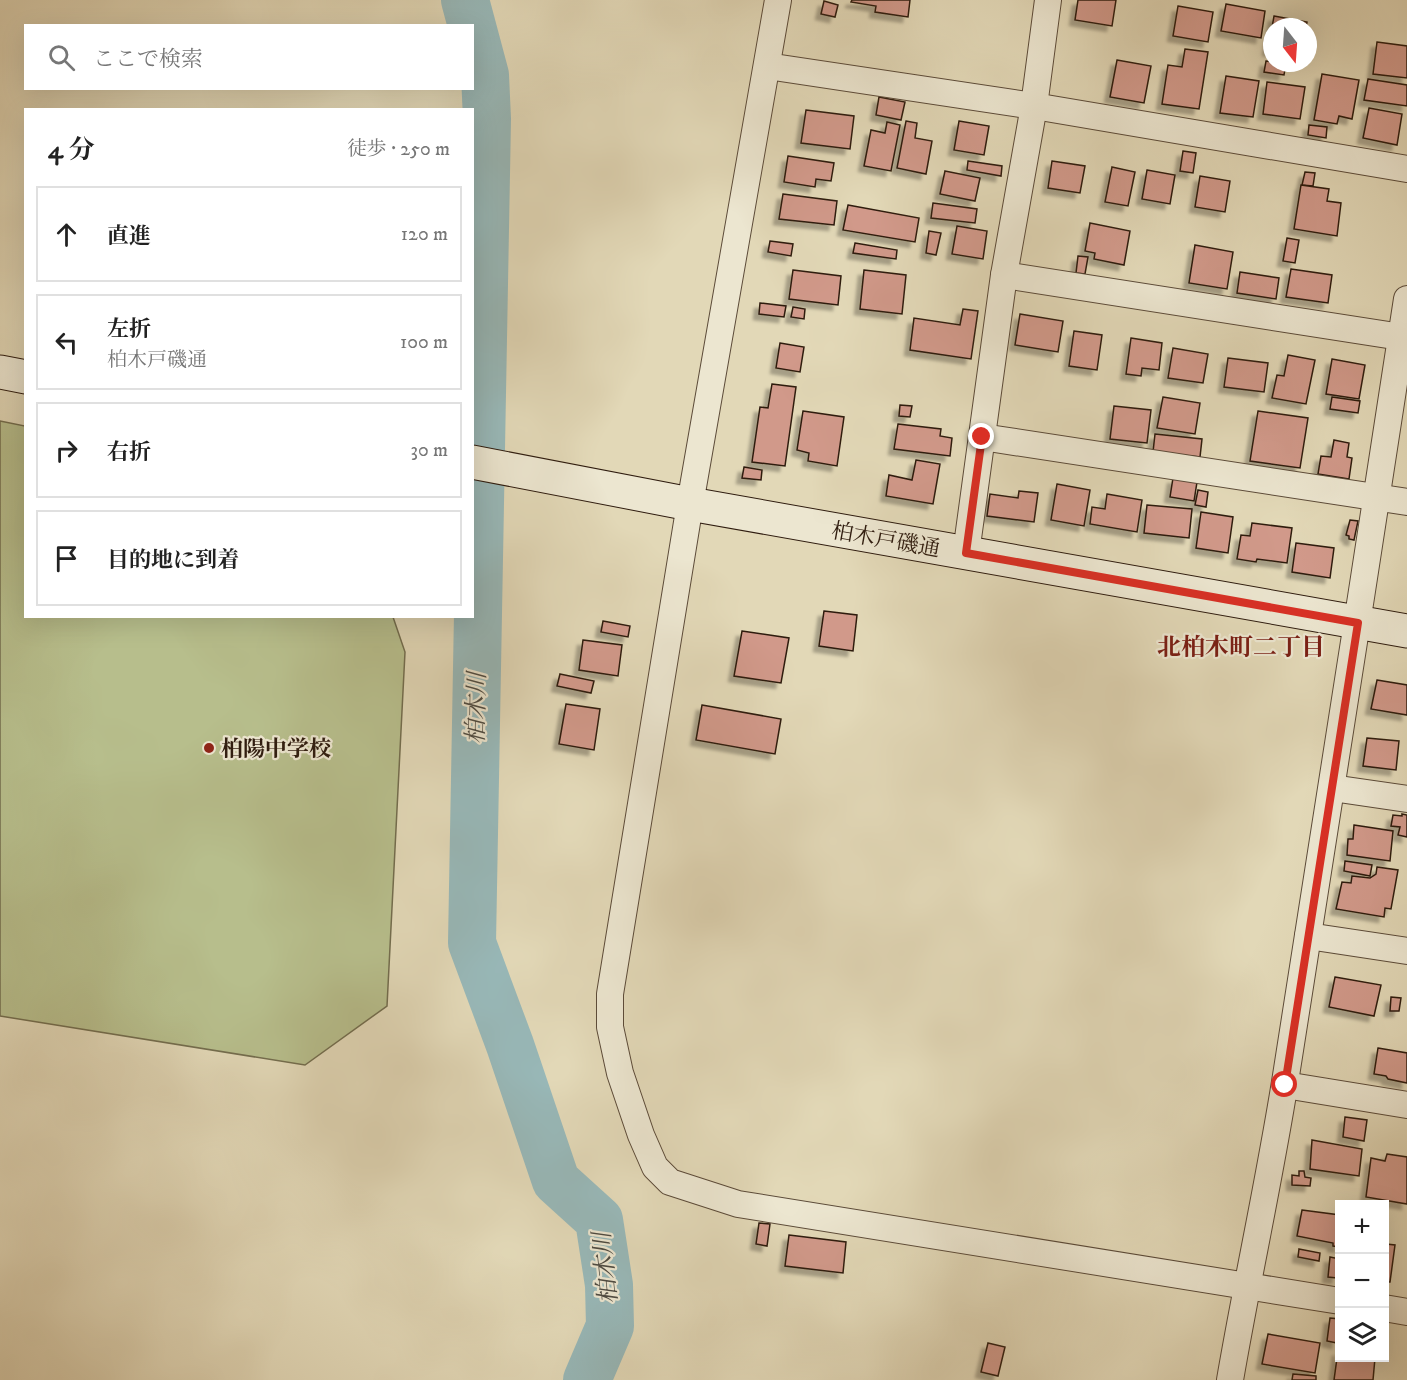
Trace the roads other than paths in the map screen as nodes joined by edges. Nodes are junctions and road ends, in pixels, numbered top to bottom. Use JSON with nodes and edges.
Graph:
{"nodes":[{"id":1,"x":778,"y":0,"type":"edge"},
{"id":2,"x":1048,"y":0,"type":"edge"},
{"id":3,"x":767,"y":66,"type":"junction"},
{"id":4,"x":1034,"y":106,"type":"junction"},
{"id":5,"x":1407,"y":169,"type":"edge"},
{"id":6,"x":1004,"y":275,"type":"junction"},
{"id":7,"x":1407,"y":299,"type":"edge"},
{"id":8,"x":1404,"y":337,"type":"edge"},
{"id":9,"x":0,"y":372,"type":"edge"},
{"id":10,"x":24,"y":376,"type":"edge"},
{"id":11,"x":982,"y":437,"type":"junction"},
{"id":12,"x":474,"y":462,"type":"edge"},
{"id":13,"x":1375,"y":497,"type":"junction"},
{"id":14,"x":1407,"y":502,"type":"edge"},
{"id":15,"x":690,"y":504,"type":"junction"},
{"id":16,"x":966,"y":553,"type":"junction"},
{"id":17,"x":1358,"y":623,"type":"junction"},
{"id":18,"x":1407,"y":631,"type":"edge"},
{"id":19,"x":1332,"y":788,"type":"junction"},
{"id":20,"x":1407,"y":799,"type":"edge"},
{"id":21,"x":1308,"y":936,"type":"junction"},
{"id":22,"x":1407,"y":951,"type":"edge"},
{"id":23,"x":1285,"y":1085,"type":"junction"},
{"id":24,"x":1407,"y":1105,"type":"edge"},
{"id":25,"x":1246,"y":1286,"type":"junction"},
{"id":26,"x":1335,"y":1300,"type":"edge"},
{"id":27,"x":1389,"y":1309,"type":"edge"},
{"id":28,"x":1407,"y":1312,"type":"edge"},
{"id":29,"x":1230,"y":1380,"type":"edge"}],
"edges":[{"from":1,"to":3,"type":"street"},
{"from":2,"to":4,"type":"street"},
{"from":3,"to":4,"type":"street"},
{"from":3,"to":15,"type":"street"},
{"from":4,"to":5,"type":"street"},
{"from":4,"to":6,"type":"street"},
{"from":6,"to":8,"type":"street"},
{"from":6,"to":11,"type":"street"},
{"from":7,"to":8,"type":"street"},
{"from":8,"to":13,"type":"street"},
{"from":9,"to":10,"type":"street"},
{"from":11,"to":13,"type":"street"},
{"from":11,"to":16,"type":"street"},
{"from":12,"to":15,"type":"street","name":"柏木戸磯通"},
{"from":13,"to":14,"type":"street"},
{"from":13,"to":17,"type":"street"},
{"from":15,"to":16,"type":"street","name":"柏木戸磯通"},
{"from":15,"to":25,"type":"street"},
{"from":16,"to":17,"type":"street","name":"柏木戸磯通"},
{"from":17,"to":18,"type":"street","name":"柏木戸磯通"},
{"from":17,"to":19,"type":"street"},
{"from":19,"to":20,"type":"street"},
{"from":19,"to":21,"type":"street"},
{"from":21,"to":22,"type":"street"},
{"from":21,"to":23,"type":"street"},
{"from":23,"to":24,"type":"street"},
{"from":23,"to":25,"type":"street"},
{"from":25,"to":26,"type":"street"},
{"from":25,"to":29,"type":"street"},
{"from":27,"to":28,"type":"street"}]}
